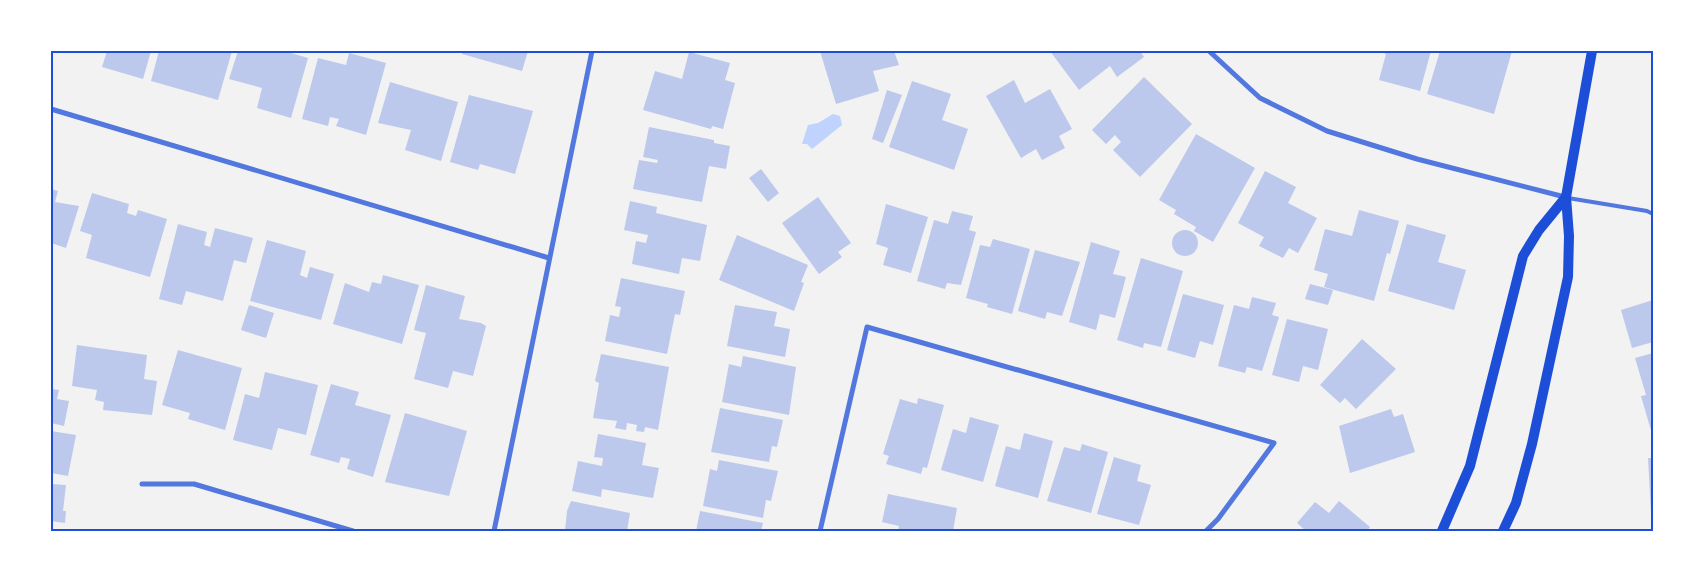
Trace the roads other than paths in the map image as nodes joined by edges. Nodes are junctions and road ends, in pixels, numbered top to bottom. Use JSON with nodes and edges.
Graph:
{"nodes":[{"id":1,"x":592,"y":51,"type":"edge"},
{"id":2,"x":1209,"y":51,"type":"edge"},
{"id":3,"x":1592,"y":51,"type":"edge"},
{"id":4,"x":51,"y":109,"type":"edge"},
{"id":5,"x":1566,"y":197,"type":"junction"},
{"id":6,"x":1653,"y":214,"type":"edge"},
{"id":7,"x":549,"y":258,"type":"junction"},
{"id":8,"x":142,"y":484,"type":"dead end"},
{"id":9,"x":353,"y":531,"type":"edge"},
{"id":10,"x":494,"y":531,"type":"edge"},
{"id":11,"x":820,"y":531,"type":"edge"},
{"id":12,"x":1206,"y":531,"type":"edge"},
{"id":13,"x":1442,"y":531,"type":"edge"},
{"id":14,"x":1503,"y":531,"type":"edge"}],
"edges":[{"from":1,"to":7,"type":"street"},
{"from":2,"to":5,"type":"street"},
{"from":3,"to":5,"type":"main road"},
{"from":4,"to":7,"type":"street"},
{"from":5,"to":6,"type":"lane"},
{"from":5,"to":13,"type":"main road"},
{"from":5,"to":14,"type":"main road"},
{"from":7,"to":10,"type":"street"},
{"from":8,"to":9,"type":"street"},
{"from":11,"to":12,"type":"street"}]}
